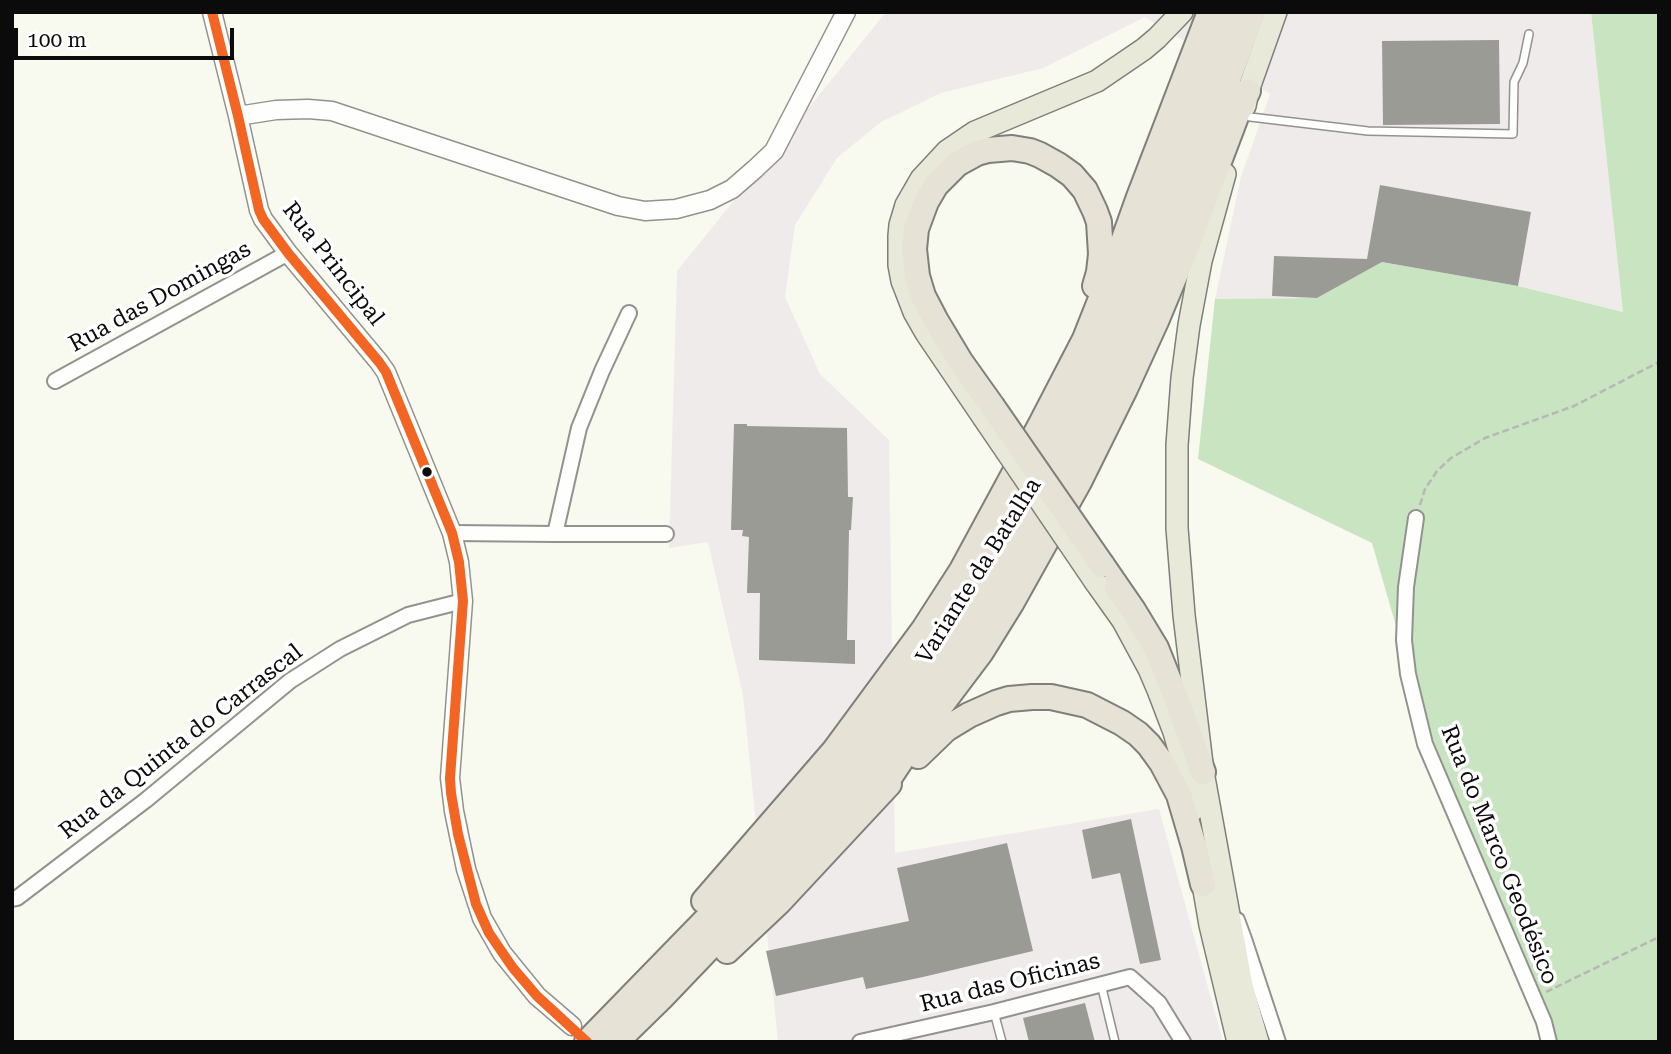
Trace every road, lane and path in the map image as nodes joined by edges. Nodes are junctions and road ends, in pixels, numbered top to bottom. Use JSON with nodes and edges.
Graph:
{"nodes":[{"id":1,"x":212,"y":12,"type":"edge"},
{"id":2,"x":846,"y":12,"type":"edge"},
{"id":3,"x":1182,"y":12,"type":"edge"},
{"id":4,"x":1210,"y":12,"type":"edge"},
{"id":5,"x":1232,"y":12,"type":"edge"},
{"id":6,"x":1253,"y":12,"type":"edge"},
{"id":7,"x":1276,"y":12,"type":"edge"},
{"id":8,"x":1530,"y":34,"type":"dead end"},
{"id":9,"x":1248,"y":91,"type":"junction"},
{"id":10,"x":238,"y":116,"type":"junction"},
{"id":11,"x":1242,"y":116,"type":"junction"},
{"id":12,"x":288,"y":253,"type":"junction"},
{"id":13,"x":629,"y":313,"type":"dead end"},
{"id":14,"x":1659,"y":362,"type":"edge"},
{"id":15,"x":55,"y":381,"type":"dead end"},
{"id":16,"x":1057,"y":394,"type":"junction"},
{"id":17,"x":987,"y":411,"type":"junction"},
{"id":18,"x":1416,"y":518,"type":"joint"},
{"id":19,"x":452,"y":533,"type":"junction"},
{"id":20,"x":555,"y":534,"type":"junction"},
{"id":21,"x":666,"y":534,"type":"dead end"},
{"id":22,"x":1099,"y":574,"type":"junction"},
{"id":23,"x":463,"y":601,"type":"junction"},
{"id":24,"x":1203,"y":772,"type":"junction"},
{"id":25,"x":878,"y":794,"type":"junction"},
{"id":26,"x":1203,"y":884,"type":"junction"},
{"id":27,"x":1226,"y":894,"type":"junction"},
{"id":28,"x":12,"y":899,"type":"edge"},
{"id":29,"x":1659,"y":937,"type":"edge"},
{"id":30,"x":1100,"y":984,"type":"junction"},
{"id":31,"x":661,"y":998,"type":"junction"},
{"id":32,"x":1534,"y":998,"type":"junction"},
{"id":33,"x":994,"y":1012,"type":"junction"},
{"id":34,"x":592,"y":1037,"type":"edge"},
{"id":35,"x":860,"y":1042,"type":"edge"},
{"id":36,"x":1002,"y":1042,"type":"edge"},
{"id":37,"x":1115,"y":1042,"type":"edge"},
{"id":38,"x":1183,"y":1042,"type":"edge"},
{"id":39,"x":1238,"y":1042,"type":"edge"},
{"id":40,"x":1258,"y":1042,"type":"edge"},
{"id":41,"x":1278,"y":1042,"type":"edge"},
{"id":42,"x":1549,"y":1042,"type":"edge"}],
"edges":[{"from":1,"to":10,"type":"street","name":"Rua Principal"},
{"from":2,"to":10,"type":"street"},
{"from":3,"to":17,"type":"main road"},
{"from":4,"to":16,"type":"highway"},
{"from":5,"to":34,"type":"highway","name":"Variante da Batalha"},
{"from":6,"to":31,"type":"highway","name":"Variante da Batalha"},
{"from":7,"to":9,"type":"main road"},
{"from":8,"to":11,"type":"lane"},
{"from":9,"to":11,"type":"main road"},
{"from":9,"to":25,"type":"highway"},
{"from":10,"to":12,"type":"street","name":"Rua Principal"},
{"from":11,"to":24,"type":"main road"},
{"from":12,"to":15,"type":"street","name":"Rua das Domingas"},
{"from":12,"to":19,"type":"street","name":"Rua Principal"},
{"from":13,"to":20,"type":"street"},
{"from":14,"to":18,"type":"path"},
{"from":16,"to":17,"type":"highway"},
{"from":16,"to":34,"type":"highway"},
{"from":17,"to":22,"type":"highway","bridge":true},
{"from":18,"to":32,"type":"street","name":"Rua do Marco Geodésico"},
{"from":19,"to":20,"type":"street"},
{"from":19,"to":23,"type":"street","name":"Rua Principal"},
{"from":20,"to":21,"type":"street"},
{"from":22,"to":24,"type":"highway"},
{"from":22,"to":26,"type":"main road"},
{"from":23,"to":28,"type":"street","name":"Rua da Quinta do Carrascal"},
{"from":23,"to":34,"type":"street","name":"Rua Principal"},
{"from":24,"to":27,"type":"main road"},
{"from":25,"to":26,"type":"highway"},
{"from":25,"to":31,"type":"highway"},
{"from":26,"to":39,"type":"main road"},
{"from":27,"to":40,"type":"main road"},
{"from":27,"to":41,"type":"street"},
{"from":29,"to":32,"type":"path"},
{"from":30,"to":33,"type":"street","name":"Rua das Oficinas"},
{"from":30,"to":37,"type":"lane"},
{"from":30,"to":38,"type":"street","name":"Rua das Oficinas"},
{"from":31,"to":34,"type":"highway","name":"Variante da Batalha"},
{"from":32,"to":42,"type":"street","name":"Rua do Marco Geodésico"},
{"from":33,"to":35,"type":"street","name":"Rua das Oficinas"},
{"from":33,"to":36,"type":"lane"}]}
